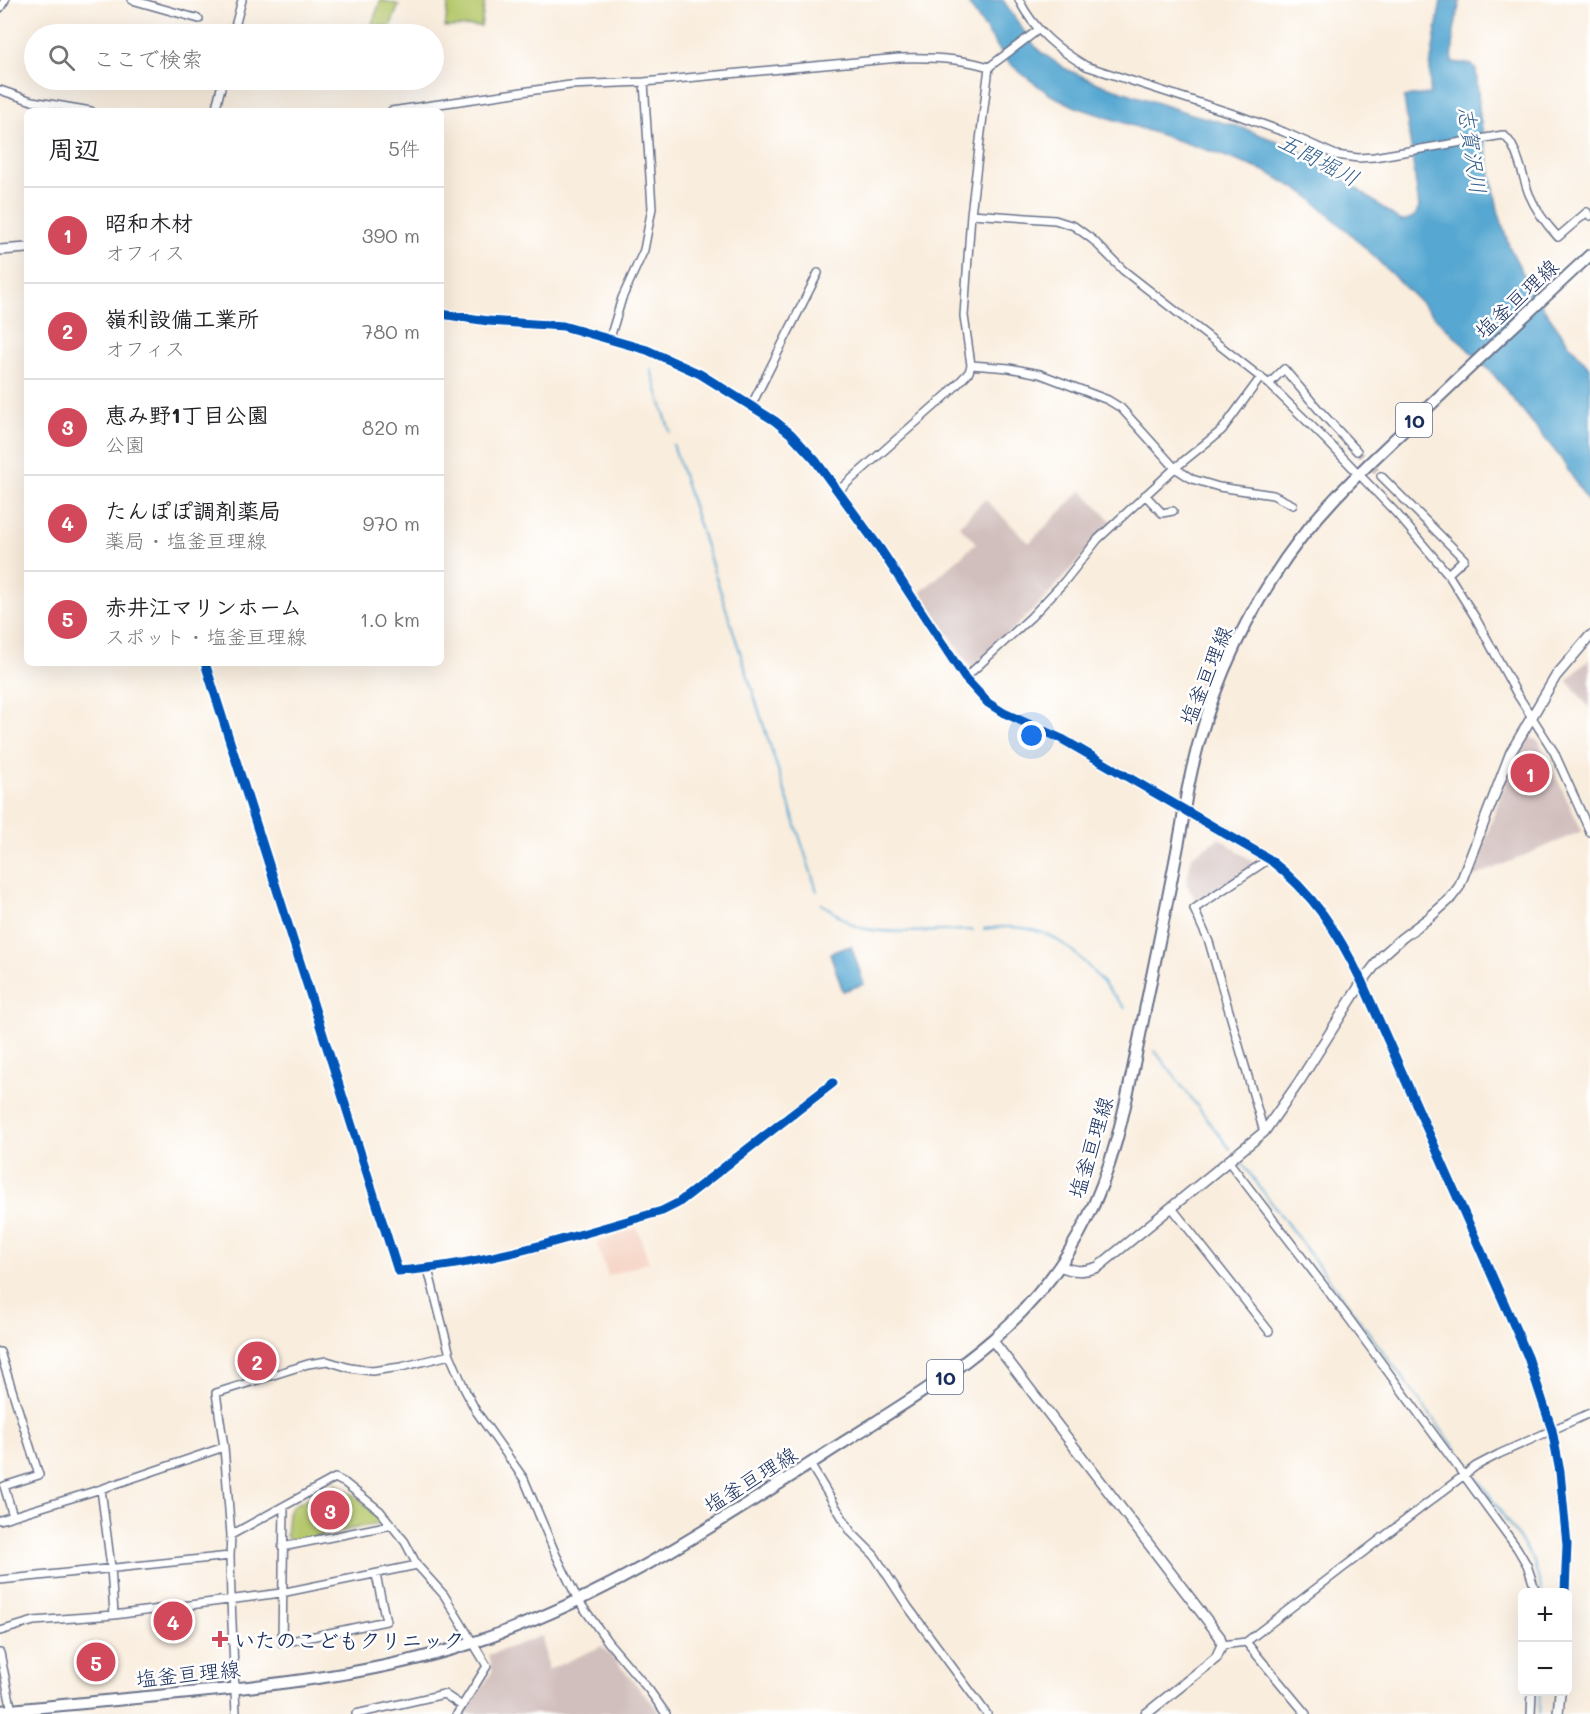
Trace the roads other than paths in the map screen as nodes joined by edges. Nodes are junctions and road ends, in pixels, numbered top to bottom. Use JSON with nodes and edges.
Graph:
{"nodes":[{"id":1,"x":5,"y":0,"type":"edge"},
{"id":2,"x":132,"y":0,"type":"edge"},
{"id":3,"x":242,"y":0,"type":"edge"},
{"id":4,"x":1019,"y":0,"type":"edge"},
{"id":5,"x":0,"y":8,"type":"edge"},
{"id":6,"x":199,"y":19,"type":"dead end"},
{"id":7,"x":236,"y":24,"type":"edge"},
{"id":8,"x":1038,"y":30,"type":"junction"},
{"id":9,"x":989,"y":67,"type":"junction"},
{"id":10,"x":644,"y":82,"type":"junction"},
{"id":11,"x":0,"y":90,"type":"edge"},
{"id":12,"x":220,"y":90,"type":"edge"},
{"id":13,"x":73,"y":108,"type":"edge"},
{"id":14,"x":216,"y":108,"type":"edge"},
{"id":15,"x":412,"y":108,"type":"edge"},
{"id":16,"x":971,"y":214,"type":"junction"},
{"id":17,"x":1590,"y":216,"type":"edge"},
{"id":18,"x":24,"y":248,"type":"edge"},
{"id":19,"x":0,"y":250,"type":"edge"},
{"id":20,"x":1590,"y":255,"type":"edge"},
{"id":21,"x":818,"y":273,"type":"dead end"},
{"id":22,"x":444,"y":314,"type":"edge"},
{"id":23,"x":610,"y":338,"type":"junction"},
{"id":24,"x":971,"y":365,"type":"junction"},
{"id":25,"x":1261,"y":377,"type":"junction"},
{"id":26,"x":1269,"y":384,"type":"junction"},
{"id":27,"x":751,"y":406,"type":"junction"},
{"id":28,"x":1357,"y":451,"type":"tunnel mouth"},
{"id":29,"x":1175,"y":468,"type":"junction"},
{"id":30,"x":1358,"y":474,"type":"junction"},
{"id":31,"x":1381,"y":476,"type":"tunnel mouth"},
{"id":32,"x":838,"y":491,"type":"junction"},
{"id":33,"x":1145,"y":495,"type":"junction"},
{"id":34,"x":1293,"y":505,"type":"dead end"},
{"id":35,"x":1173,"y":511,"type":"dead end"},
{"id":36,"x":1448,"y":574,"type":"junction"},
{"id":37,"x":1590,"y":636,"type":"edge"},
{"id":38,"x":206,"y":666,"type":"edge"},
{"id":39,"x":965,"y":678,"type":"junction"},
{"id":40,"x":1531,"y":716,"type":"junction"},
{"id":41,"x":1184,"y":808,"type":"junction"},
{"id":42,"x":1590,"y":832,"type":"edge"},
{"id":43,"x":1269,"y":859,"type":"junction"},
{"id":44,"x":1362,"y":982,"type":"junction"},
{"id":45,"x":833,"y":1083,"type":"dead end"},
{"id":46,"x":1264,"y":1132,"type":"junction"},
{"id":47,"x":1229,"y":1162,"type":"junction"},
{"id":48,"x":1172,"y":1208,"type":"junction"},
{"id":49,"x":1060,"y":1266,"type":"junction"},
{"id":50,"x":428,"y":1269,"type":"junction"},
{"id":51,"x":1269,"y":1330,"type":"dead end"},
{"id":52,"x":993,"y":1341,"type":"junction"},
{"id":53,"x":0,"y":1352,"type":"edge"},
{"id":54,"x":450,"y":1355,"type":"junction"},
{"id":55,"x":1590,"y":1413,"type":"edge"},
{"id":56,"x":1552,"y":1430,"type":"junction"},
{"id":57,"x":224,"y":1447,"type":"junction"},
{"id":58,"x":810,"y":1464,"type":"junction"},
{"id":59,"x":1465,"y":1475,"type":"junction"},
{"id":60,"x":101,"y":1490,"type":"junction"},
{"id":61,"x":3,"y":1494,"type":"edge"},
{"id":62,"x":284,"y":1507,"type":"junction"},
{"id":63,"x":13,"y":1516,"type":"junction"},
{"id":64,"x":0,"y":1520,"type":"edge"},
{"id":65,"x":391,"y":1525,"type":"junction"},
{"id":66,"x":231,"y":1535,"type":"junction"},
{"id":67,"x":282,"y":1547,"type":"junction"},
{"id":68,"x":230,"y":1556,"type":"junction"},
{"id":69,"x":417,"y":1565,"type":"junction"},
{"id":70,"x":111,"y":1567,"type":"junction"},
{"id":71,"x":376,"y":1575,"type":"junction"},
{"id":72,"x":0,"y":1580,"type":"edge"},
{"id":73,"x":1535,"y":1588,"type":"edge"},
{"id":74,"x":1565,"y":1588,"type":"edge"},
{"id":75,"x":281,"y":1593,"type":"junction"},
{"id":76,"x":231,"y":1600,"type":"junction"},
{"id":77,"x":578,"y":1600,"type":"junction"},
{"id":78,"x":114,"y":1615,"type":"junction"},
{"id":79,"x":0,"y":1631,"type":"edge"},
{"id":80,"x":474,"y":1642,"type":"junction"},
{"id":81,"x":1246,"y":1642,"type":"junction"},
{"id":82,"x":1222,"y":1645,"type":"junction"},
{"id":83,"x":0,"y":1653,"type":"edge"},
{"id":84,"x":235,"y":1688,"type":"junction"},
{"id":85,"x":1532,"y":1696,"type":"edge"},
{"id":86,"x":1560,"y":1696,"type":"edge"},
{"id":87,"x":462,"y":1706,"type":"junction"},
{"id":88,"x":0,"y":1711,"type":"edge"},
{"id":89,"x":12,"y":1712,"type":"edge"},
{"id":90,"x":236,"y":1714,"type":"edge"},
{"id":91,"x":356,"y":1714,"type":"edge"},
{"id":92,"x":457,"y":1714,"type":"edge"},
{"id":93,"x":666,"y":1714,"type":"edge"},
{"id":94,"x":987,"y":1714,"type":"edge"},
{"id":95,"x":1146,"y":1714,"type":"edge"},
{"id":96,"x":1306,"y":1714,"type":"edge"},
{"id":97,"x":1531,"y":1714,"type":"edge"},
{"id":98,"x":1558,"y":1714,"type":"edge"}],
"edges":[{"from":1,"to":5,"type":"street"},
{"from":2,"to":6,"type":"street"},
{"from":3,"to":7,"type":"street"},
{"from":4,"to":8,"type":"street"},
{"from":8,"to":9,"type":"street"},
{"from":8,"to":17,"type":"street"},
{"from":9,"to":10,"type":"street"},
{"from":9,"to":16,"type":"street"},
{"from":10,"to":15,"type":"street"},
{"from":10,"to":23,"type":"street"},
{"from":11,"to":13,"type":"street"},
{"from":12,"to":14,"type":"street"},
{"from":16,"to":24,"type":"street"},
{"from":16,"to":25,"type":"street"},
{"from":18,"to":19,"type":"street"},
{"from":20,"to":30,"type":"main road","name":"塩釜亘理線","number":"10"},
{"from":21,"to":27,"type":"street"},
{"from":22,"to":23,"type":"street"},
{"from":23,"to":27,"type":"street"},
{"from":24,"to":29,"type":"street"},
{"from":24,"to":32,"type":"street"},
{"from":25,"to":26,"type":"street"},
{"from":25,"to":29,"type":"street"},
{"from":26,"to":28,"type":"street"},
{"from":26,"to":30,"type":"street"},
{"from":27,"to":32,"type":"street"},
{"from":29,"to":33,"type":"street"},
{"from":29,"to":34,"type":"street"},
{"from":30,"to":36,"type":"street"},
{"from":30,"to":41,"type":"main road","name":"塩釜亘理線","number":"10"},
{"from":31,"to":36,"type":"street"},
{"from":32,"to":39,"type":"street"},
{"from":33,"to":35,"type":"street"},
{"from":33,"to":39,"type":"street"},
{"from":36,"to":40,"type":"street"},
{"from":37,"to":40,"type":"street"},
{"from":38,"to":50,"type":"street"},
{"from":39,"to":41,"type":"street"},
{"from":40,"to":42,"type":"street"},
{"from":40,"to":44,"type":"street"},
{"from":41,"to":43,"type":"street"},
{"from":41,"to":49,"type":"main road","name":"塩釜亘理線","number":"10"},
{"from":43,"to":44,"type":"street"},
{"from":43,"to":46,"type":"street"},
{"from":44,"to":46,"type":"street"},
{"from":44,"to":56,"type":"street"},
{"from":45,"to":50,"type":"street"},
{"from":46,"to":47,"type":"street"},
{"from":47,"to":48,"type":"street"},
{"from":47,"to":59,"type":"street"},
{"from":48,"to":49,"type":"street"},
{"from":48,"to":51,"type":"street"},
{"from":49,"to":52,"type":"main road","name":"塩釜亘理線","number":"10"},
{"from":50,"to":54,"type":"street"},
{"from":52,"to":58,"type":"main road","name":"塩釜亘理線","number":"10"},
{"from":52,"to":82,"type":"street"},
{"from":53,"to":61,"type":"street"},
{"from":54,"to":57,"type":"street"},
{"from":54,"to":77,"type":"street"},
{"from":55,"to":56,"type":"street"},
{"from":56,"to":59,"type":"street"},
{"from":56,"to":74,"type":"street"},
{"from":57,"to":60,"type":"street"},
{"from":57,"to":66,"type":"street"},
{"from":58,"to":77,"type":"main road","name":"塩釜亘理線","number":"10"},
{"from":58,"to":94,"type":"street"},
{"from":59,"to":73,"type":"street"},
{"from":59,"to":81,"type":"street"},
{"from":60,"to":63,"type":"street"},
{"from":60,"to":70,"type":"street"},
{"from":61,"to":63,"type":"street"},
{"from":62,"to":65,"type":"street"},
{"from":62,"to":66,"type":"street"},
{"from":62,"to":67,"type":"street"},
{"from":63,"to":64,"type":"street"},
{"from":65,"to":67,"type":"street"},
{"from":65,"to":69,"type":"street"},
{"from":66,"to":68,"type":"street"},
{"from":67,"to":75,"type":"street"},
{"from":68,"to":70,"type":"street"},
{"from":68,"to":76,"type":"street"},
{"from":69,"to":71,"type":"street"},
{"from":69,"to":80,"type":"street"},
{"from":70,"to":72,"type":"street"},
{"from":70,"to":78,"type":"street"},
{"from":71,"to":75,"type":"street"},
{"from":71,"to":75,"type":"street"},
{"from":75,"to":76,"type":"street"},
{"from":76,"to":78,"type":"street"},
{"from":76,"to":84,"type":"street"},
{"from":77,"to":80,"type":"main road","name":"塩釜亘理線","number":"10"},
{"from":77,"to":93,"type":"street"},
{"from":78,"to":79,"type":"street"},
{"from":80,"to":84,"type":"main road","name":"塩釜亘理線","number":"10"},
{"from":80,"to":87,"type":"street"},
{"from":81,"to":82,"type":"street"},
{"from":81,"to":96,"type":"street"},
{"from":82,"to":95,"type":"street"},
{"from":83,"to":89,"type":"street"},
{"from":84,"to":89,"type":"main road","name":"塩釜亘理線","number":"10"},
{"from":84,"to":90,"type":"street"},
{"from":85,"to":97,"type":"street"},
{"from":86,"to":98,"type":"street"},
{"from":87,"to":91,"type":"street"},
{"from":87,"to":92,"type":"street"},
{"from":88,"to":89,"type":"main road","name":"塩釜亘理線","number":"10"}]}
